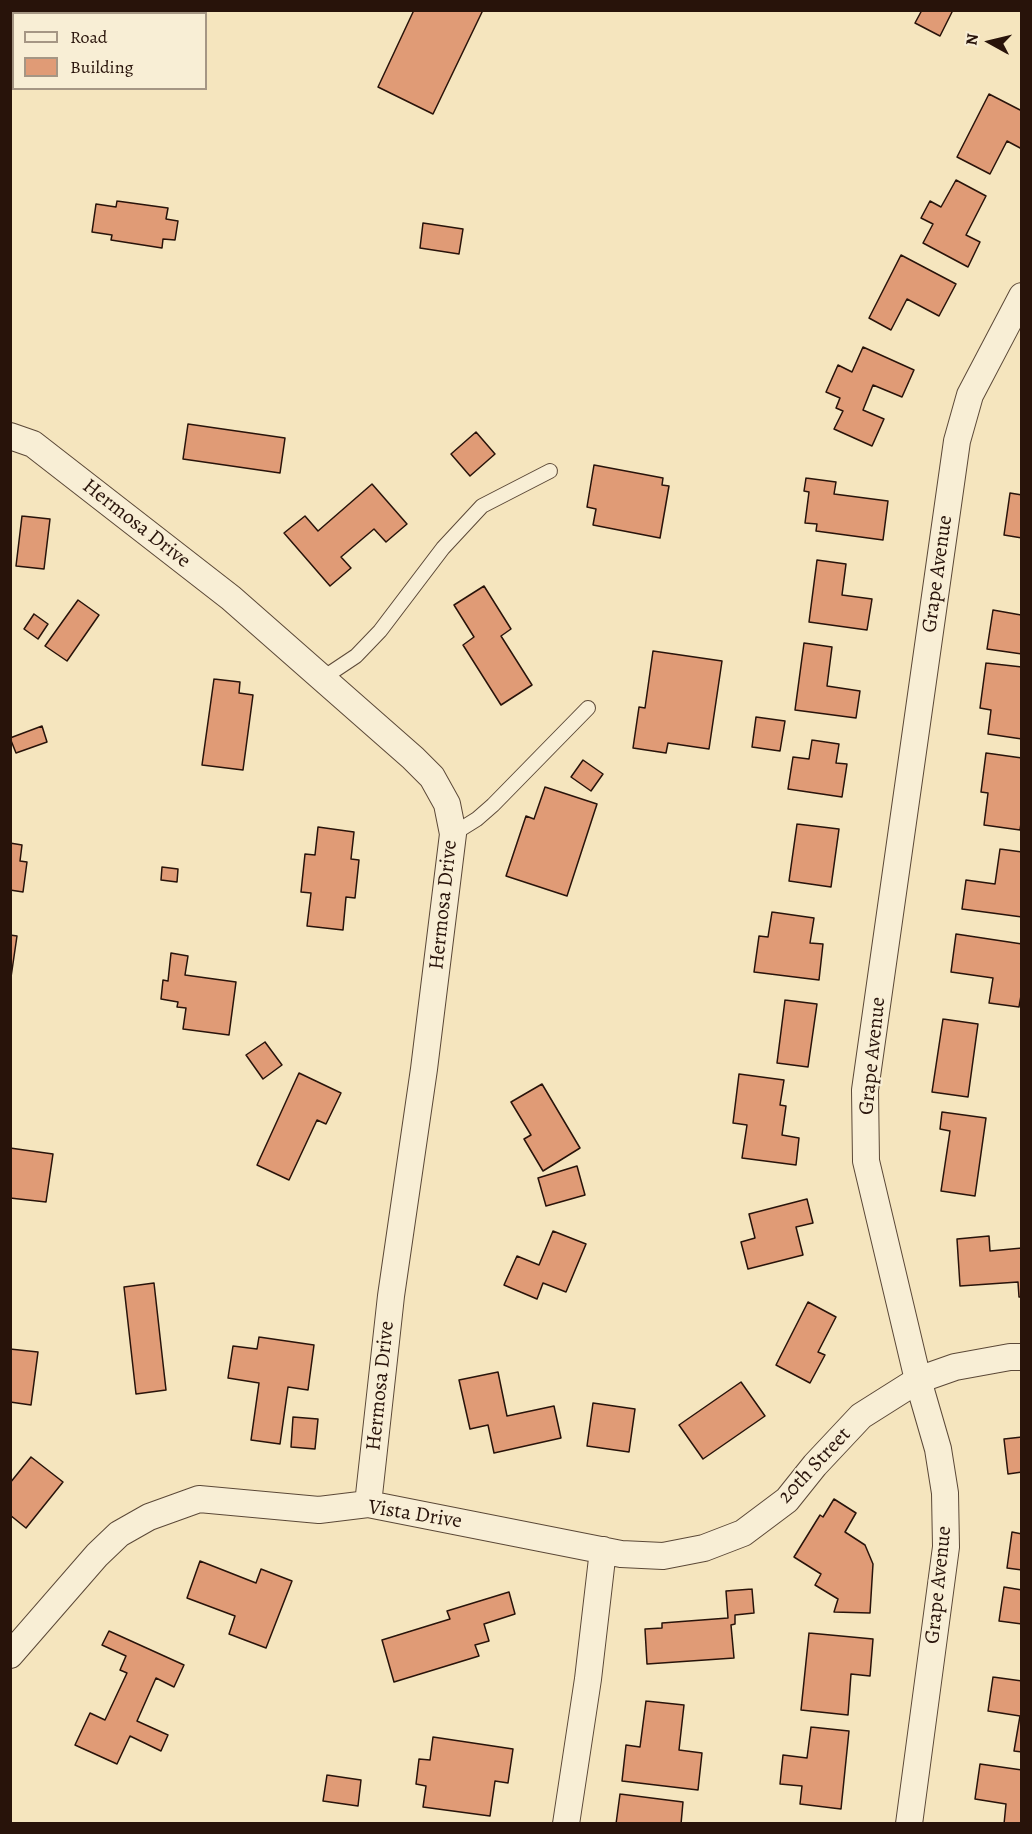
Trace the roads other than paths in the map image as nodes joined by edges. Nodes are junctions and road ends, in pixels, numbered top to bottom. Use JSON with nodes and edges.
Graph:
{"nodes":[{"id":1,"x":1022,"y":296,"type":"edge"},
{"id":2,"x":10,"y":436,"type":"edge"},
{"id":3,"x":550,"y":471,"type":"dead end"},
{"id":4,"x":323,"y":678,"type":"junction"},
{"id":5,"x":588,"y":708,"type":"dead end"},
{"id":6,"x":453,"y":834,"type":"junction"},
{"id":7,"x":1022,"y":1357,"type":"edge"},
{"id":8,"x":918,"y":1380,"type":"junction"},
{"id":9,"x":368,"y":1504,"type":"junction"},
{"id":10,"x":603,"y":1550,"type":"junction"},
{"id":11,"x":10,"y":1655,"type":"edge"},
{"id":12,"x":566,"y":1824,"type":"edge"},
{"id":13,"x":909,"y":1824,"type":"edge"}],
"edges":[{"from":1,"to":8,"type":"street","name":"Grape Avenue"},
{"from":2,"to":4,"type":"street","name":"Hermosa Drive"},
{"from":3,"to":4,"type":"lane"},
{"from":4,"to":6,"type":"street","name":"Hermosa Drive"},
{"from":5,"to":6,"type":"lane"},
{"from":6,"to":9,"type":"street","name":"Hermosa Drive"},
{"from":7,"to":8,"type":"street","name":"20th Street"},
{"from":8,"to":10,"type":"street","name":"20th Street"},
{"from":8,"to":13,"type":"street","name":"Grape Avenue"},
{"from":9,"to":10,"type":"street","name":"Vista Drive"},
{"from":9,"to":11,"type":"street","name":"Vista Drive"},
{"from":10,"to":12,"type":"street"}]}
